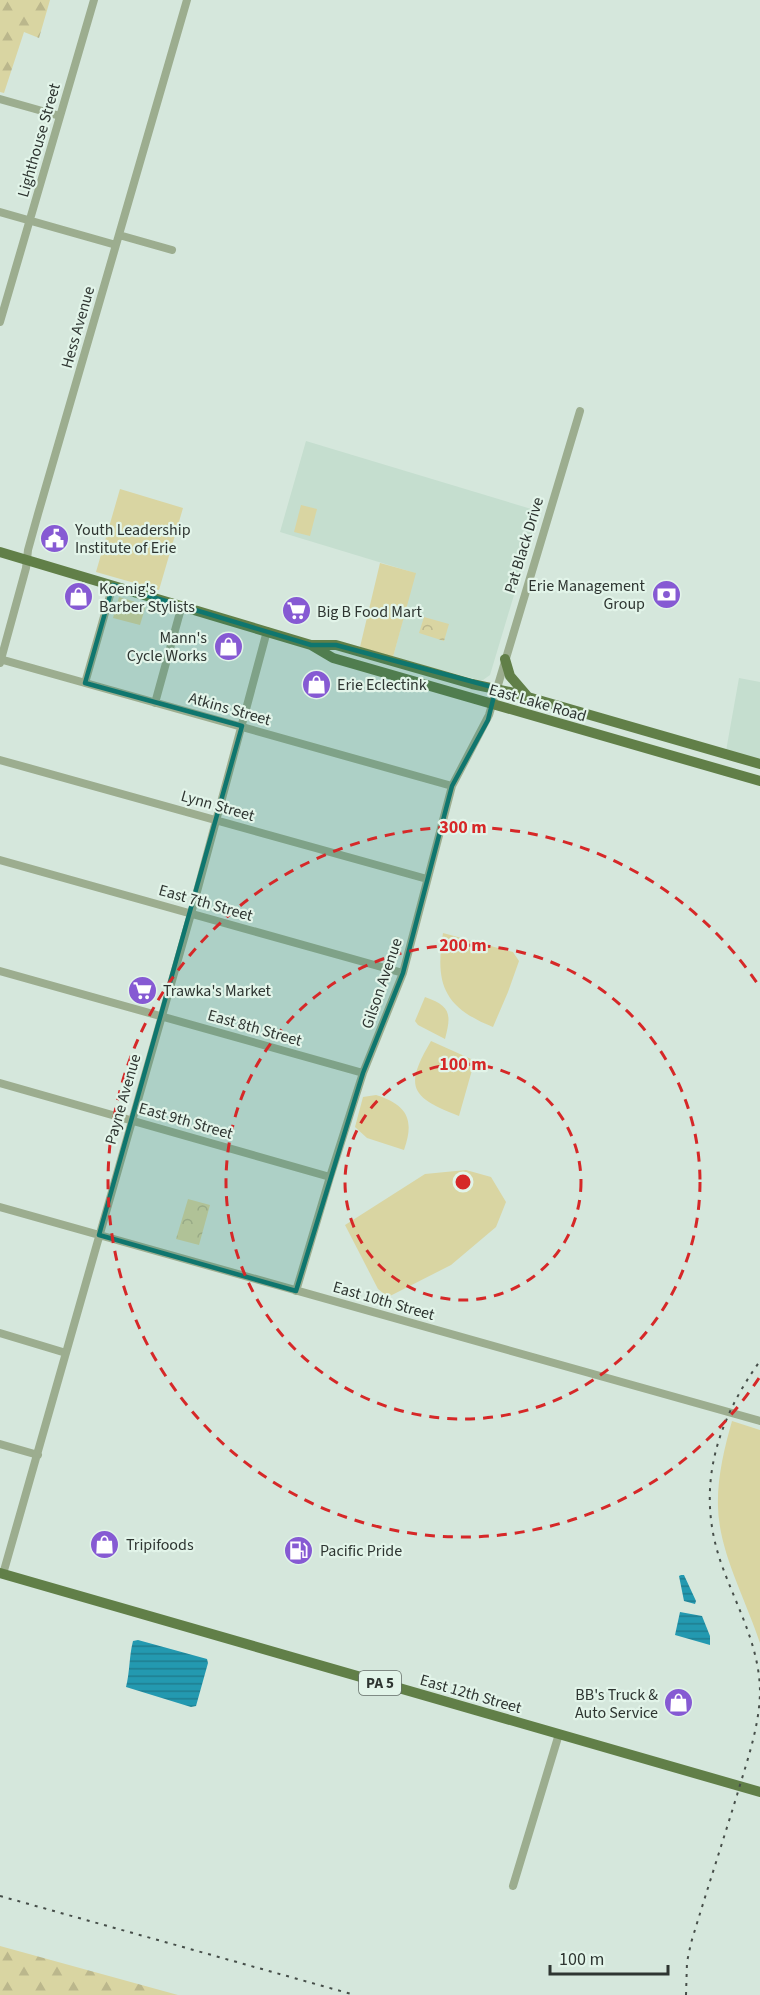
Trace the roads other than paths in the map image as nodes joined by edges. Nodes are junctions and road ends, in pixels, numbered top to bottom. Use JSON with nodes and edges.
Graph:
{"nodes":[{"id":1,"x":94,"y":0,"type":"edge"},
{"id":2,"x":187,"y":0,"type":"edge"},
{"id":3,"x":0,"y":99,"type":"edge"},
{"id":4,"x":60,"y":116,"type":"junction"},
{"id":5,"x":0,"y":212,"type":"edge"},
{"id":6,"x":30,"y":221,"type":"junction"},
{"id":7,"x":119,"y":235,"type":"junction"},
{"id":8,"x":116,"y":245,"type":"junction"},
{"id":9,"x":172,"y":250,"type":"dead end"},
{"id":10,"x":0,"y":322,"type":"edge"},
{"id":11,"x":580,"y":411,"type":"dead end"},
{"id":12,"x":0,"y":552,"type":"edge"},
{"id":13,"x":27,"y":560,"type":"junction"},
{"id":14,"x":113,"y":585,"type":"junction"},
{"id":15,"x":182,"y":605,"type":"junction"},
{"id":16,"x":267,"y":631,"type":"junction"},
{"id":17,"x":311,"y":645,"type":"junction"},
{"id":18,"x":505,"y":659,"type":"junction"},
{"id":19,"x":0,"y":660,"type":"edge"},
{"id":20,"x":85,"y":683,"type":"junction"},
{"id":21,"x":496,"y":688,"type":"junction"},
{"id":22,"x":528,"y":697,"type":"junction"},
{"id":23,"x":155,"y":703,"type":"junction"},
{"id":24,"x":492,"y":704,"type":"junction"},
{"id":25,"x":242,"y":727,"type":"junction"},
{"id":26,"x":0,"y":760,"type":"edge"},
{"id":27,"x":760,"y":764,"type":"edge"},
{"id":28,"x":760,"y":781,"type":"edge"},
{"id":29,"x":452,"y":786,"type":"junction"},
{"id":30,"x":217,"y":820,"type":"junction"},
{"id":31,"x":0,"y":860,"type":"edge"},
{"id":32,"x":427,"y":879,"type":"junction"},
{"id":33,"x":191,"y":914,"type":"junction"},
{"id":34,"x":0,"y":971,"type":"edge"},
{"id":35,"x":403,"y":973,"type":"junction"},
{"id":36,"x":161,"y":1016,"type":"junction"},
{"id":37,"x":363,"y":1073,"type":"junction"},
{"id":38,"x":0,"y":1083,"type":"edge"},
{"id":39,"x":132,"y":1120,"type":"junction"},
{"id":40,"x":330,"y":1177,"type":"junction"},
{"id":41,"x":0,"y":1207,"type":"edge"},
{"id":42,"x":99,"y":1235,"type":"junction"},
{"id":43,"x":296,"y":1290,"type":"junction"},
{"id":44,"x":0,"y":1333,"type":"edge"},
{"id":45,"x":66,"y":1353,"type":"junction"},
{"id":46,"x":760,"y":1421,"type":"edge"},
{"id":47,"x":0,"y":1444,"type":"edge"},
{"id":48,"x":38,"y":1455,"type":"junction"},
{"id":49,"x":2,"y":1573,"type":"edge"},
{"id":50,"x":559,"y":1734,"type":"junction"},
{"id":51,"x":760,"y":1792,"type":"edge"},
{"id":52,"x":513,"y":1886,"type":"dead end"}],
"edges":[{"from":1,"to":4,"type":"street","name":"Lighthouse Street"},
{"from":2,"to":7,"type":"street","name":"Hess Avenue"},
{"from":3,"to":4,"type":"street"},
{"from":4,"to":6,"type":"street","name":"Lighthouse Street"},
{"from":5,"to":6,"type":"street"},
{"from":6,"to":8,"type":"street"},
{"from":6,"to":10,"type":"street","name":"Lighthouse Street"},
{"from":7,"to":8,"type":"street","name":"Hess Avenue"},
{"from":7,"to":9,"type":"street"},
{"from":8,"to":13,"type":"street","name":"Hess Avenue"},
{"from":11,"to":18,"type":"street","name":"Pat Black Drive"},
{"from":12,"to":13,"type":"main road","name":"East Lake Road"},
{"from":13,"to":14,"type":"main road","name":"East Lake Road"},
{"from":13,"to":19,"type":"street","name":"Hess Avenue"},
{"from":14,"to":15,"type":"main road","name":"East Lake Road"},
{"from":14,"to":20,"type":"street"},
{"from":15,"to":16,"type":"main road","name":"East Lake Road"},
{"from":15,"to":23,"type":"street"},
{"from":16,"to":17,"type":"main road","name":"East Lake Road"},
{"from":16,"to":25,"type":"street","name":"Payne Avenue"},
{"from":17,"to":21,"type":"main road","name":"East Lake Road"},
{"from":17,"to":24,"type":"main road","name":"East Lake Road"},
{"from":18,"to":21,"type":"street","name":"Pat Black Drive"},
{"from":18,"to":22,"type":"main road"},
{"from":19,"to":20,"type":"street","name":"Atkins Street"},
{"from":20,"to":23,"type":"street","name":"Atkins Street"},
{"from":21,"to":22,"type":"main road","name":"East Lake Road"},
{"from":21,"to":24,"type":"street","name":"Gilson Avenue"},
{"from":22,"to":27,"type":"main road","name":"East Lake Road"},
{"from":23,"to":25,"type":"street","name":"Atkins Street"},
{"from":24,"to":28,"type":"main road","name":"East Lake Road"},
{"from":24,"to":29,"type":"street","name":"Gilson Avenue"},
{"from":25,"to":29,"type":"street","name":"Atkins Street"},
{"from":25,"to":30,"type":"street","name":"Payne Avenue"},
{"from":26,"to":30,"type":"street","name":"Lynn Street"},
{"from":29,"to":32,"type":"street","name":"Gilson Avenue"},
{"from":30,"to":32,"type":"street","name":"Lynn Street"},
{"from":30,"to":33,"type":"street","name":"Payne Avenue"},
{"from":31,"to":33,"type":"street","name":"East 7th Street"},
{"from":32,"to":35,"type":"street","name":"Gilson Avenue"},
{"from":33,"to":35,"type":"street","name":"East 7th Street"},
{"from":33,"to":36,"type":"street","name":"Payne Avenue"},
{"from":34,"to":36,"type":"street","name":"East 8th Street"},
{"from":35,"to":37,"type":"street","name":"Gilson Avenue"},
{"from":36,"to":37,"type":"street","name":"East 8th Street"},
{"from":36,"to":39,"type":"street","name":"Payne Avenue"},
{"from":37,"to":40,"type":"street","name":"Gilson Avenue"},
{"from":38,"to":39,"type":"street","name":"East 9th Street"},
{"from":39,"to":40,"type":"street","name":"East 9th Street"},
{"from":39,"to":42,"type":"street","name":"Payne Avenue"},
{"from":40,"to":43,"type":"street","name":"Gilson Avenue"},
{"from":41,"to":42,"type":"street","name":"East 10th Street"},
{"from":42,"to":43,"type":"street","name":"East 10th Street"},
{"from":42,"to":45,"type":"street","name":"Payne Avenue"},
{"from":43,"to":46,"type":"street","name":"East 10th Street"},
{"from":44,"to":45,"type":"street"},
{"from":45,"to":48,"type":"street","name":"Payne Avenue"},
{"from":47,"to":48,"type":"street"},
{"from":48,"to":49,"type":"street","name":"Payne Avenue"},
{"from":49,"to":50,"type":"main road","name":"East 12th Street","number":"PA 5"},
{"from":50,"to":51,"type":"main road","name":"East 12th Street","number":"PA 5"},
{"from":50,"to":52,"type":"street"}]}
